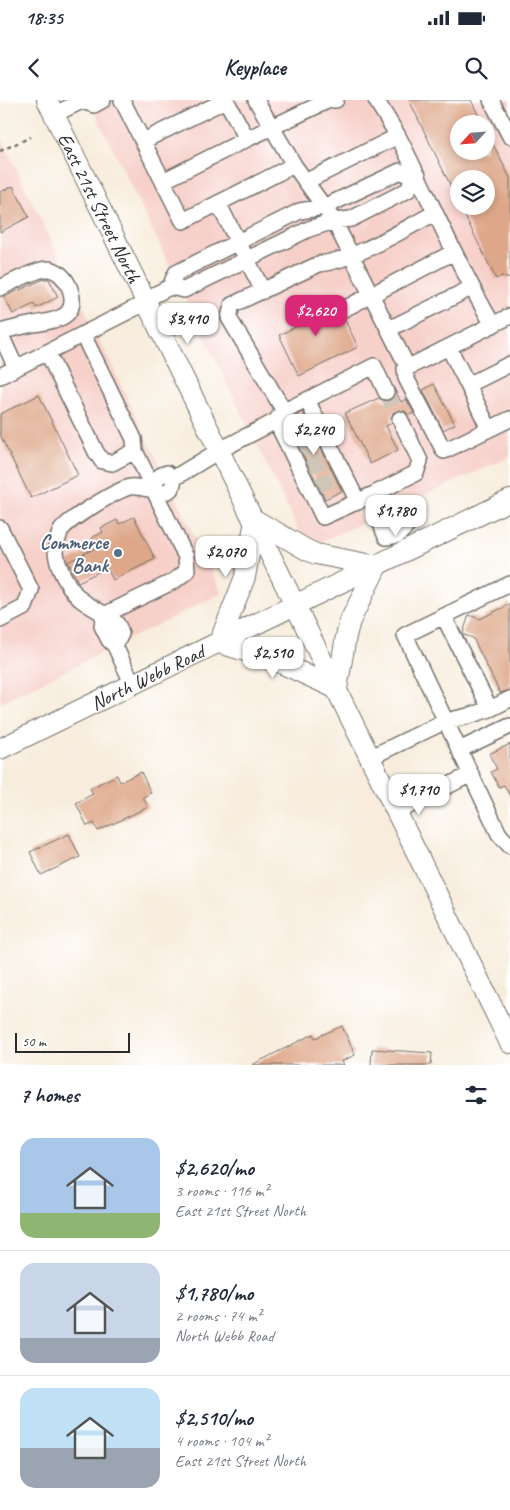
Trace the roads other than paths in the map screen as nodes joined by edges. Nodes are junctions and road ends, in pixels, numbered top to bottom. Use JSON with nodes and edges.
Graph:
{"nodes":[{"id":1,"x":103,"y":100,"type":"edge"},
{"id":2,"x":122,"y":100,"type":"edge"},
{"id":3,"x":226,"y":100,"type":"edge"},
{"id":4,"x":256,"y":100,"type":"edge"},
{"id":5,"x":336,"y":100,"type":"edge"},
{"id":6,"x":376,"y":100,"type":"edge"},
{"id":7,"x":491,"y":100,"type":"edge"},
{"id":8,"x":82,"y":101,"type":"edge"},
{"id":9,"x":51,"y":107,"type":"edge"},
{"id":10,"x":271,"y":128,"type":"junction"},
{"id":11,"x":398,"y":136,"type":"junction"},
{"id":12,"x":510,"y":136,"type":"edge"},
{"id":13,"x":247,"y":140,"type":"junction"},
{"id":14,"x":143,"y":141,"type":"junction"},
{"id":15,"x":294,"y":165,"type":"junction"},
{"id":16,"x":415,"y":176,"type":"junction"},
{"id":17,"x":163,"y":181,"type":"junction"},
{"id":18,"x":307,"y":181,"type":"junction"},
{"id":19,"x":218,"y":203,"type":"junction"},
{"id":20,"x":324,"y":207,"type":"junction"},
{"id":21,"x":435,"y":213,"type":"junction"},
{"id":22,"x":334,"y":221,"type":"junction"},
{"id":23,"x":238,"y":242,"type":"junction"},
{"id":24,"x":454,"y":252,"type":"junction"},
{"id":25,"x":352,"y":256,"type":"junction"},
{"id":26,"x":247,"y":259,"type":"junction"},
{"id":27,"x":170,"y":287,"type":"junction"},
{"id":28,"x":0,"y":288,"type":"edge"},
{"id":29,"x":471,"y":288,"type":"junction"},
{"id":30,"x":263,"y":291,"type":"junction"},
{"id":31,"x":371,"y":294,"type":"junction"},
{"id":32,"x":147,"y":300,"type":"junction"},
{"id":33,"x":344,"y":309,"type":"dead end"},
{"id":34,"x":510,"y":316,"type":"edge"},
{"id":35,"x":493,"y":325,"type":"junction"},
{"id":36,"x":389,"y":329,"type":"junction"},
{"id":37,"x":0,"y":333,"type":"edge"},
{"id":38,"x":83,"y":335,"type":"junction"},
{"id":39,"x":448,"y":348,"type":"junction"},
{"id":40,"x":47,"y":352,"type":"junction"},
{"id":41,"x":510,"y":364,"type":"edge"},
{"id":42,"x":16,"y":368,"type":"junction"},
{"id":43,"x":408,"y":368,"type":"junction"},
{"id":44,"x":0,"y":376,"type":"edge"},
{"id":45,"x":468,"y":386,"type":"junction"},
{"id":46,"x":386,"y":392,"type":"tunnel mouth"},
{"id":47,"x":308,"y":400,"type":"junction"},
{"id":48,"x":280,"y":416,"type":"junction"},
{"id":49,"x":510,"y":419,"type":"edge"},
{"id":50,"x":400,"y":420,"type":"tunnel mouth"},
{"id":51,"x":489,"y":429,"type":"junction"},
{"id":52,"x":220,"y":450,"type":"junction"},
{"id":53,"x":135,"y":451,"type":"junction"},
{"id":54,"x":153,"y":489,"type":"junction"},
{"id":55,"x":378,"y":500,"type":"junction"},
{"id":56,"x":510,"y":500,"type":"edge"},
{"id":57,"x":358,"y":502,"type":"junction"},
{"id":58,"x":255,"y":520,"type":"junction"},
{"id":59,"x":0,"y":528,"type":"edge"},
{"id":60,"x":401,"y":544,"type":"junction"},
{"id":61,"x":377,"y":566,"type":"junction"},
{"id":62,"x":510,"y":584,"type":"edge"},
{"id":63,"x":296,"y":605,"type":"junction"},
{"id":64,"x":104,"y":615,"type":"junction"},
{"id":65,"x":444,"y":617,"type":"junction"},
{"id":66,"x":0,"y":620,"type":"edge"},
{"id":67,"x":219,"y":643,"type":"junction"},
{"id":68,"x":133,"y":685,"type":"junction"},
{"id":69,"x":337,"y":689,"type":"junction"},
{"id":70,"x":510,"y":700,"type":"edge"},
{"id":71,"x":490,"y":709,"type":"junction"},
{"id":72,"x":446,"y":721,"type":"junction"},
{"id":73,"x":510,"y":726,"type":"edge"},
{"id":74,"x":0,"y":749,"type":"edge"},
{"id":75,"x":460,"y":750,"type":"junction"},
{"id":76,"x":370,"y":757,"type":"junction"},
{"id":77,"x":471,"y":774,"type":"junction"},
{"id":78,"x":397,"y":812,"type":"junction"},
{"id":79,"x":510,"y":846,"type":"edge"},
{"id":80,"x":510,"y":1043,"type":"edge"}],
"edges":[{"from":1,"to":8,"type":"lane"},
{"from":2,"to":14,"type":"lane"},
{"from":3,"to":13,"type":"lane"},
{"from":3,"to":14,"type":"lane"},
{"from":4,"to":10,"type":"lane"},
{"from":5,"to":10,"type":"lane"},
{"from":6,"to":11,"type":"lane"},
{"from":7,"to":12,"type":"lane"},
{"from":8,"to":9,"type":"lane"},
{"from":9,"to":32,"type":"main road","name":"East 21st Street North"},
{"from":10,"to":13,"type":"lane"},
{"from":10,"to":15,"type":"lane"},
{"from":11,"to":16,"type":"lane"},
{"from":11,"to":18,"type":"lane"},
{"from":13,"to":17,"type":"lane"},
{"from":14,"to":17,"type":"lane"},
{"from":15,"to":18,"type":"lane"},
{"from":15,"to":19,"type":"lane"},
{"from":16,"to":20,"type":"lane"},
{"from":16,"to":21,"type":"lane"},
{"from":16,"to":22,"type":"lane"},
{"from":17,"to":19,"type":"lane"},
{"from":18,"to":20,"type":"lane"},
{"from":19,"to":23,"type":"lane"},
{"from":20,"to":22,"type":"lane"},
{"from":20,"to":23,"type":"lane"},
{"from":21,"to":24,"type":"lane"},
{"from":21,"to":25,"type":"lane"},
{"from":22,"to":25,"type":"lane"},
{"from":22,"to":26,"type":"lane"},
{"from":23,"to":26,"type":"lane"},
{"from":23,"to":27,"type":"lane"},
{"from":24,"to":29,"type":"lane"},
{"from":24,"to":31,"type":"lane"},
{"from":25,"to":30,"type":"lane"},
{"from":25,"to":31,"type":"lane"},
{"from":26,"to":27,"type":"lane"},
{"from":26,"to":30,"type":"lane"},
{"from":27,"to":32,"type":"lane"},
{"from":28,"to":37,"type":"lane"},
{"from":29,"to":35,"type":"lane"},
{"from":29,"to":36,"type":"lane"},
{"from":30,"to":48,"type":"lane"},
{"from":31,"to":33,"type":"lane"},
{"from":31,"to":36,"type":"lane"},
{"from":32,"to":38,"type":"lane"},
{"from":32,"to":52,"type":"main road","name":"East 21st Street North"},
{"from":34,"to":35,"type":"lane"},
{"from":35,"to":39,"type":"lane"},
{"from":36,"to":43,"type":"lane"},
{"from":37,"to":42,"type":"lane"},
{"from":38,"to":40,"type":"lane"},
{"from":38,"to":53,"type":"lane"},
{"from":39,"to":43,"type":"lane"},
{"from":39,"to":45,"type":"lane"},
{"from":40,"to":42,"type":"lane"},
{"from":40,"to":53,"type":"lane"},
{"from":41,"to":45,"type":"lane"},
{"from":42,"to":44,"type":"lane"},
{"from":43,"to":51,"type":"lane"},
{"from":45,"to":51,"type":"lane"},
{"from":46,"to":47,"type":"lane"},
{"from":47,"to":48,"type":"lane"},
{"from":47,"to":57,"type":"lane"},
{"from":48,"to":52,"type":"lane"},
{"from":48,"to":57,"type":"lane"},
{"from":49,"to":51,"type":"lane"},
{"from":50,"to":55,"type":"lane"},
{"from":52,"to":54,"type":"lane"},
{"from":52,"to":58,"type":"main road","name":"East 21st Street North"},
{"from":53,"to":54,"type":"lane"},
{"from":54,"to":64,"type":"lane"},
{"from":54,"to":64,"type":"lane"},
{"from":55,"to":57,"type":"lane"},
{"from":55,"to":60,"type":"lane"},
{"from":56,"to":60,"type":"main road","name":"North Webb Road"},
{"from":58,"to":61,"type":"main road"},
{"from":58,"to":63,"type":"main road","name":"East 21st Street North"},
{"from":58,"to":67,"type":"main road"},
{"from":59,"to":66,"type":"lane"},
{"from":60,"to":61,"type":"main road","name":"North Webb Road"},
{"from":61,"to":63,"type":"main road","name":"North Webb Road"},
{"from":61,"to":69,"type":"main road"},
{"from":62,"to":65,"type":"lane"},
{"from":63,"to":67,"type":"main road","name":"North Webb Road"},
{"from":63,"to":69,"type":"main road","name":"East 21st Street North"},
{"from":64,"to":68,"type":"lane"},
{"from":65,"to":71,"type":"lane"},
{"from":65,"to":72,"type":"lane"},
{"from":67,"to":68,"type":"main road","name":"North Webb Road"},
{"from":67,"to":69,"type":"main road"},
{"from":68,"to":74,"type":"main road","name":"North Webb Road"},
{"from":69,"to":76,"type":"main road","name":"East 21st Street North"},
{"from":70,"to":71,"type":"lane"},
{"from":71,"to":72,"type":"lane"},
{"from":72,"to":75,"type":"lane"},
{"from":72,"to":76,"type":"lane"},
{"from":73,"to":75,"type":"lane"},
{"from":75,"to":77,"type":"lane"},
{"from":76,"to":78,"type":"main road","name":"East 21st Street North"},
{"from":77,"to":78,"type":"lane"},
{"from":77,"to":79,"type":"lane"},
{"from":78,"to":80,"type":"main road","name":"East 21st Street North"}]}
